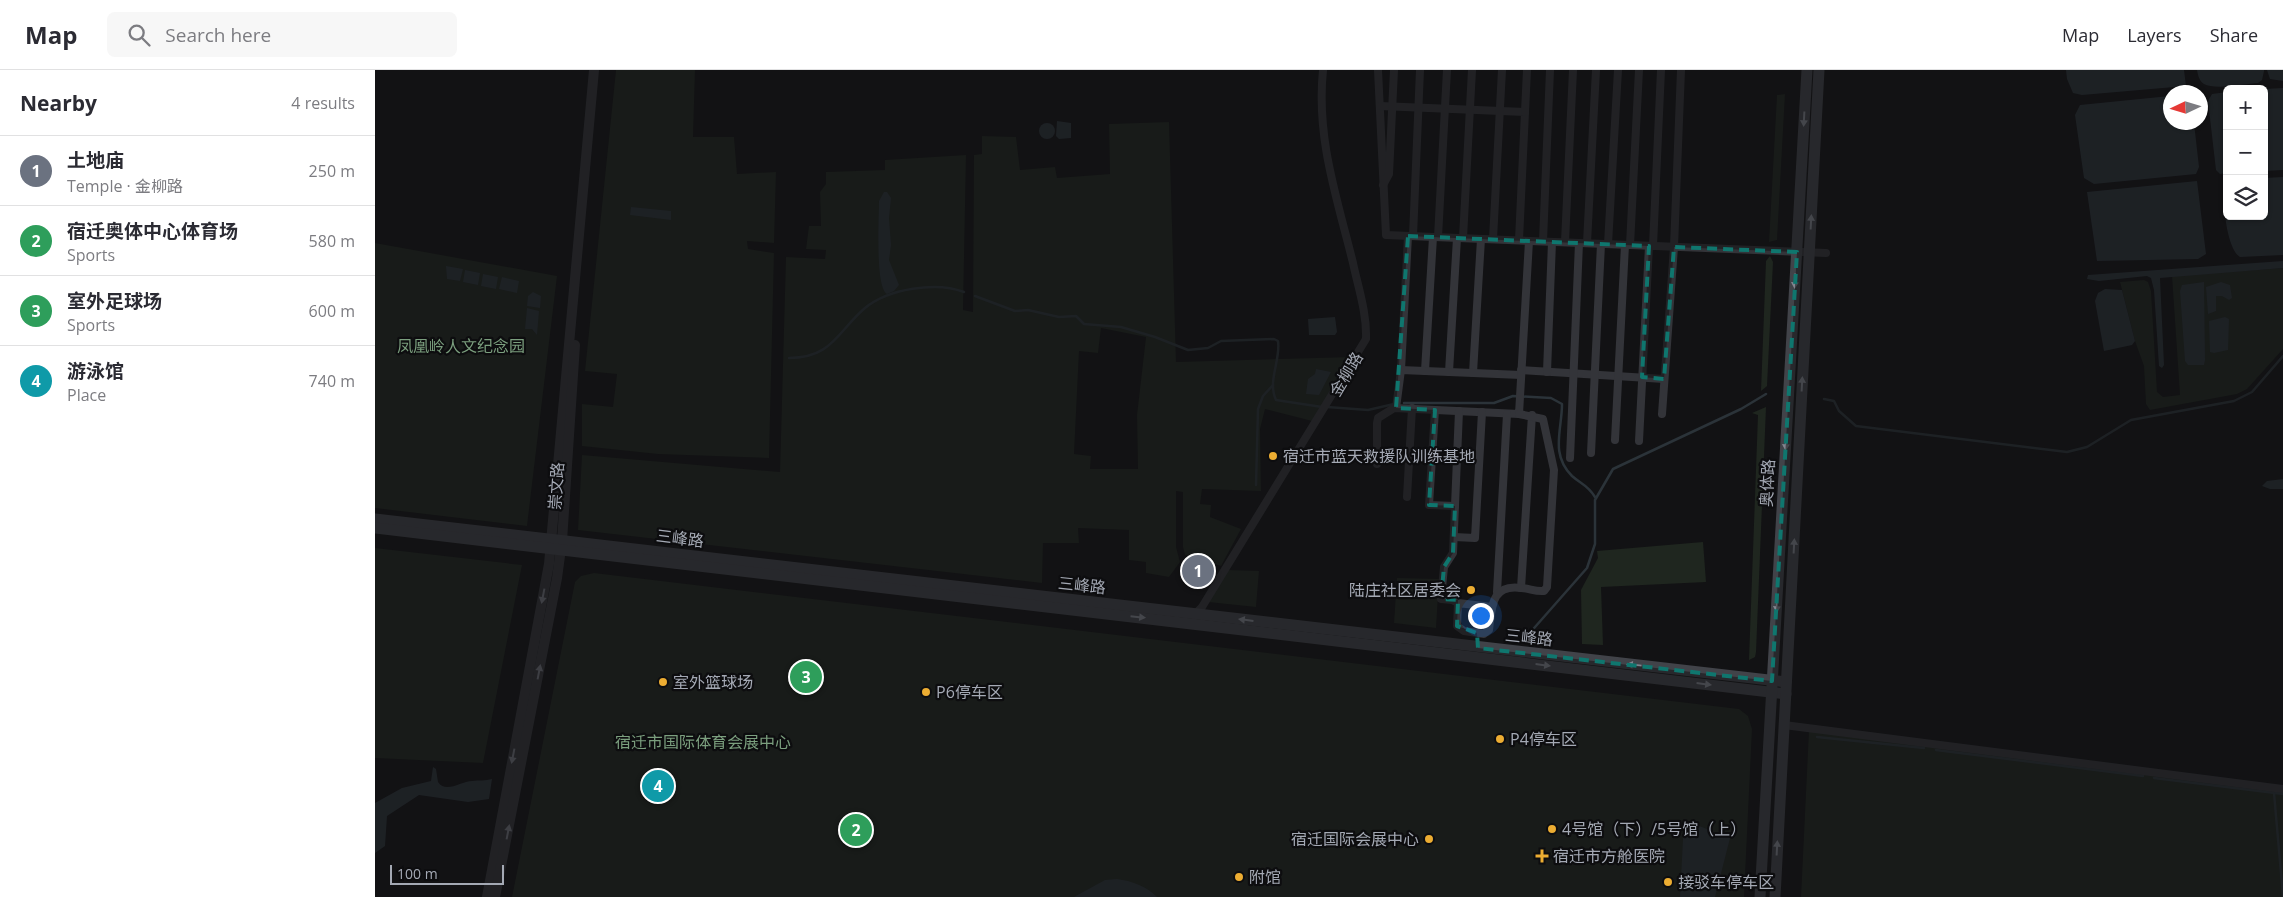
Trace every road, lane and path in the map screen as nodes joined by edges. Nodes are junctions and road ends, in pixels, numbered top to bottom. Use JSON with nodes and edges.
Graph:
{"nodes":[{"id":1,"x":594,"y":70,"type":"edge"},
{"id":2,"x":599,"y":70,"type":"edge"},
{"id":3,"x":1323,"y":70,"type":"edge"},
{"id":4,"x":1379,"y":70,"type":"edge"},
{"id":5,"x":1394,"y":70,"type":"edge"},
{"id":6,"x":1420,"y":70,"type":"edge"},
{"id":7,"x":1447,"y":70,"type":"edge"},
{"id":8,"x":1473,"y":70,"type":"edge"},
{"id":9,"x":1502,"y":70,"type":"edge"},
{"id":10,"x":1527,"y":70,"type":"edge"},
{"id":11,"x":1550,"y":70,"type":"edge"},
{"id":12,"x":1573,"y":70,"type":"edge"},
{"id":13,"x":1596,"y":70,"type":"edge"},
{"id":14,"x":1618,"y":70,"type":"edge"},
{"id":15,"x":1639,"y":70,"type":"edge"},
{"id":16,"x":1661,"y":70,"type":"edge"},
{"id":17,"x":1681,"y":70,"type":"edge"},
{"id":18,"x":1807,"y":70,"type":"edge"},
{"id":19,"x":1819,"y":70,"type":"edge"},
{"id":20,"x":1380,"y":106,"type":"junction"},
{"id":21,"x":1392,"y":106,"type":"junction"},
{"id":22,"x":1419,"y":108,"type":"junction"},
{"id":23,"x":1445,"y":108,"type":"junction"},
{"id":24,"x":1471,"y":110,"type":"junction"},
{"id":25,"x":1500,"y":111,"type":"junction"},
{"id":26,"x":1525,"y":112,"type":"junction"},
{"id":27,"x":1383,"y":185,"type":"junction"},
{"id":28,"x":1410,"y":236,"type":"junction"},
{"id":29,"x":1435,"y":237,"type":"junction"},
{"id":30,"x":1460,"y":238,"type":"junction"},
{"id":31,"x":1481,"y":239,"type":"junction"},
{"id":32,"x":1493,"y":239,"type":"junction"},
{"id":33,"x":1519,"y":240,"type":"junction"},
{"id":34,"x":1529,"y":241,"type":"junction"},
{"id":35,"x":1543,"y":242,"type":"junction"},
{"id":36,"x":1552,"y":242,"type":"junction"},
{"id":37,"x":1565,"y":242,"type":"junction"},
{"id":38,"x":1583,"y":243,"type":"junction"},
{"id":39,"x":1604,"y":244,"type":"junction"},
{"id":40,"x":1627,"y":245,"type":"junction"},
{"id":41,"x":1651,"y":246,"type":"junction"},
{"id":42,"x":1674,"y":247,"type":"junction"},
{"id":43,"x":1797,"y":252,"type":"junction"},
{"id":44,"x":1809,"y":253,"type":"junction"},
{"id":45,"x":1826,"y":254,"type":"dead end"},
{"id":46,"x":1401,"y":370,"type":"junction"},
{"id":47,"x":1425,"y":371,"type":"junction"},
{"id":48,"x":1449,"y":372,"type":"junction"},
{"id":49,"x":1547,"y":372,"type":"junction"},
{"id":50,"x":1473,"y":373,"type":"junction"},
{"id":51,"x":1521,"y":373,"type":"junction"},
{"id":52,"x":1574,"y":373,"type":"junction"},
{"id":53,"x":1595,"y":374,"type":"junction"},
{"id":54,"x":1619,"y":376,"type":"junction"},
{"id":55,"x":1643,"y":377,"type":"junction"},
{"id":56,"x":1664,"y":379,"type":"junction"},
{"id":57,"x":1396,"y":408,"type":"junction"},
{"id":58,"x":1412,"y":408,"type":"junction"},
{"id":59,"x":1435,"y":410,"type":"junction"},
{"id":60,"x":1459,"y":411,"type":"junction"},
{"id":61,"x":1482,"y":412,"type":"junction"},
{"id":62,"x":1507,"y":414,"type":"junction"},
{"id":63,"x":1519,"y":414,"type":"junction"},
{"id":64,"x":1662,"y":414,"type":"dead end"},
{"id":65,"x":1532,"y":416,"type":"junction"},
{"id":66,"x":1615,"y":440,"type":"dead end"},
{"id":67,"x":1639,"y":441,"type":"dead end"},
{"id":68,"x":1591,"y":453,"type":"dead end"},
{"id":69,"x":1570,"y":458,"type":"dead end"},
{"id":70,"x":1377,"y":464,"type":"dead end"},
{"id":71,"x":1407,"y":497,"type":"dead end"},
{"id":72,"x":1455,"y":506,"type":"junction"},
{"id":73,"x":375,"y":519,"type":"edge"},
{"id":74,"x":375,"y":528,"type":"edge"},
{"id":75,"x":1454,"y":537,"type":"junction"},
{"id":76,"x":556,"y":544,"type":"junction"},
{"id":77,"x":1521,"y":588,"type":"junction"},
{"id":78,"x":1497,"y":592,"type":"junction"},
{"id":79,"x":1458,"y":604,"type":"junction"},
{"id":80,"x":1492,"y":607,"type":"junction"},
{"id":81,"x":1195,"y":614,"type":"junction"},
{"id":82,"x":1477,"y":633,"type":"junction"},
{"id":83,"x":1479,"y":652,"type":"junction"},
{"id":84,"x":1772,"y":687,"type":"junction"},
{"id":85,"x":1786,"y":688,"type":"junction"},
{"id":86,"x":1784,"y":725,"type":"junction"},
{"id":87,"x":2283,"y":789,"type":"edge"},
{"id":88,"x":487,"y":897,"type":"edge"},
{"id":89,"x":495,"y":897,"type":"edge"},
{"id":90,"x":1760,"y":897,"type":"edge"},
{"id":91,"x":1775,"y":897,"type":"edge"}],
"edges":[{"from":1,"to":76,"type":"street","name":"崇文路"},
{"from":2,"to":76,"type":"street","name":"崇文路"},
{"from":3,"to":81,"type":"street","name":"金柳路"},
{"from":4,"to":20,"type":"street"},
{"from":5,"to":21,"type":"street"},
{"from":6,"to":22,"type":"street"},
{"from":7,"to":23,"type":"street"},
{"from":8,"to":24,"type":"street"},
{"from":9,"to":25,"type":"street"},
{"from":10,"to":26,"type":"street"},
{"from":11,"to":35,"type":"street"},
{"from":12,"to":37,"type":"street"},
{"from":13,"to":38,"type":"street"},
{"from":14,"to":39,"type":"street"},
{"from":15,"to":40,"type":"street"},
{"from":16,"to":41,"type":"street"},
{"from":17,"to":42,"type":"street"},
{"from":18,"to":43,"type":"main road","name":"奥体路","one_way":true},
{"from":44,"to":19,"type":"main road","name":"奥体路","one_way":true},
{"from":20,"to":21,"type":"street"},
{"from":20,"to":27,"type":"street"},
{"from":21,"to":22,"type":"street"},
{"from":21,"to":27,"type":"street"},
{"from":22,"to":23,"type":"street"},
{"from":22,"to":28,"type":"street"},
{"from":23,"to":24,"type":"street"},
{"from":23,"to":29,"type":"street"},
{"from":24,"to":25,"type":"street"},
{"from":24,"to":30,"type":"street"},
{"from":25,"to":26,"type":"street"},
{"from":25,"to":32,"type":"street"},
{"from":26,"to":33,"type":"street"},
{"from":27,"to":28,"type":"street"},
{"from":28,"to":29,"type":"street"},
{"from":28,"to":46,"type":"street"},
{"from":29,"to":30,"type":"street"},
{"from":29,"to":47,"type":"street"},
{"from":30,"to":31,"type":"street"},
{"from":30,"to":48,"type":"street"},
{"from":31,"to":32,"type":"street"},
{"from":31,"to":50,"type":"street"},
{"from":32,"to":33,"type":"street"},
{"from":33,"to":34,"type":"street"},
{"from":34,"to":35,"type":"street"},
{"from":34,"to":51,"type":"street"},
{"from":35,"to":36,"type":"street"},
{"from":36,"to":37,"type":"street"},
{"from":36,"to":49,"type":"street"},
{"from":37,"to":38,"type":"street"},
{"from":38,"to":39,"type":"street"},
{"from":38,"to":52,"type":"street"},
{"from":39,"to":40,"type":"street"},
{"from":39,"to":53,"type":"street"},
{"from":40,"to":41,"type":"street"},
{"from":40,"to":54,"type":"street"},
{"from":41,"to":42,"type":"street"},
{"from":41,"to":55,"type":"street"},
{"from":42,"to":43,"type":"street"},
{"from":42,"to":56,"type":"street"},
{"from":43,"to":44,"type":"street"},
{"from":43,"to":84,"type":"main road","name":"奥体路","one_way":true},
{"from":44,"to":45,"type":"street"},
{"from":85,"to":44,"type":"main road","name":"奥体路","one_way":true},
{"from":46,"to":47,"type":"street"},
{"from":46,"to":57,"type":"street"},
{"from":47,"to":48,"type":"street"},
{"from":48,"to":50,"type":"street"},
{"from":49,"to":51,"type":"street"},
{"from":49,"to":52,"type":"street"},
{"from":50,"to":51,"type":"street"},
{"from":51,"to":63,"type":"street"},
{"from":52,"to":53,"type":"street"},
{"from":52,"to":69,"type":"street"},
{"from":53,"to":54,"type":"street"},
{"from":53,"to":68,"type":"street"},
{"from":54,"to":55,"type":"street"},
{"from":54,"to":66,"type":"street"},
{"from":55,"to":56,"type":"street"},
{"from":55,"to":67,"type":"street"},
{"from":56,"to":64,"type":"street"},
{"from":57,"to":58,"type":"street"},
{"from":57,"to":70,"type":"street"},
{"from":58,"to":59,"type":"street"},
{"from":58,"to":71,"type":"street"},
{"from":59,"to":60,"type":"street"},
{"from":59,"to":72,"type":"street"},
{"from":60,"to":61,"type":"street"},
{"from":60,"to":72,"type":"street"},
{"from":61,"to":62,"type":"street"},
{"from":61,"to":75,"type":"street"},
{"from":62,"to":63,"type":"street"},
{"from":62,"to":78,"type":"street"},
{"from":63,"to":65,"type":"street"},
{"from":65,"to":77,"type":"street"},
{"from":65,"to":77,"type":"street"},
{"from":72,"to":75,"type":"street"},
{"from":73,"to":76,"type":"main road","name":"三峰路"},
{"from":74,"to":76,"type":"main road","name":"三峰路"},
{"from":75,"to":79,"type":"street"},
{"from":76,"to":81,"type":"main road","name":"三峰路"},
{"from":76,"to":83,"type":"main road","name":"三峰路","one_way":true},
{"from":76,"to":88,"type":"street","name":"崇文路","one_way":true},
{"from":89,"to":76,"type":"street","name":"崇文路","one_way":true},
{"from":77,"to":78,"type":"street"},
{"from":78,"to":80,"type":"street"},
{"from":79,"to":80,"type":"street"},
{"from":79,"to":82,"type":"street"},
{"from":80,"to":82,"type":"street"},
{"from":83,"to":81,"type":"main road","name":"三峰路","one_way":true},
{"from":82,"to":83,"type":"street"},
{"from":83,"to":84,"type":"main road","name":"三峰路"},
{"from":84,"to":85,"type":"main road","name":"三峰路"},
{"from":84,"to":90,"type":"main road","name":"奥体路"},
{"from":85,"to":86,"type":"main road","name":"奥体路"},
{"from":86,"to":87,"type":"street"},
{"from":91,"to":86,"type":"main road","name":"奥体路","one_way":true}]}
